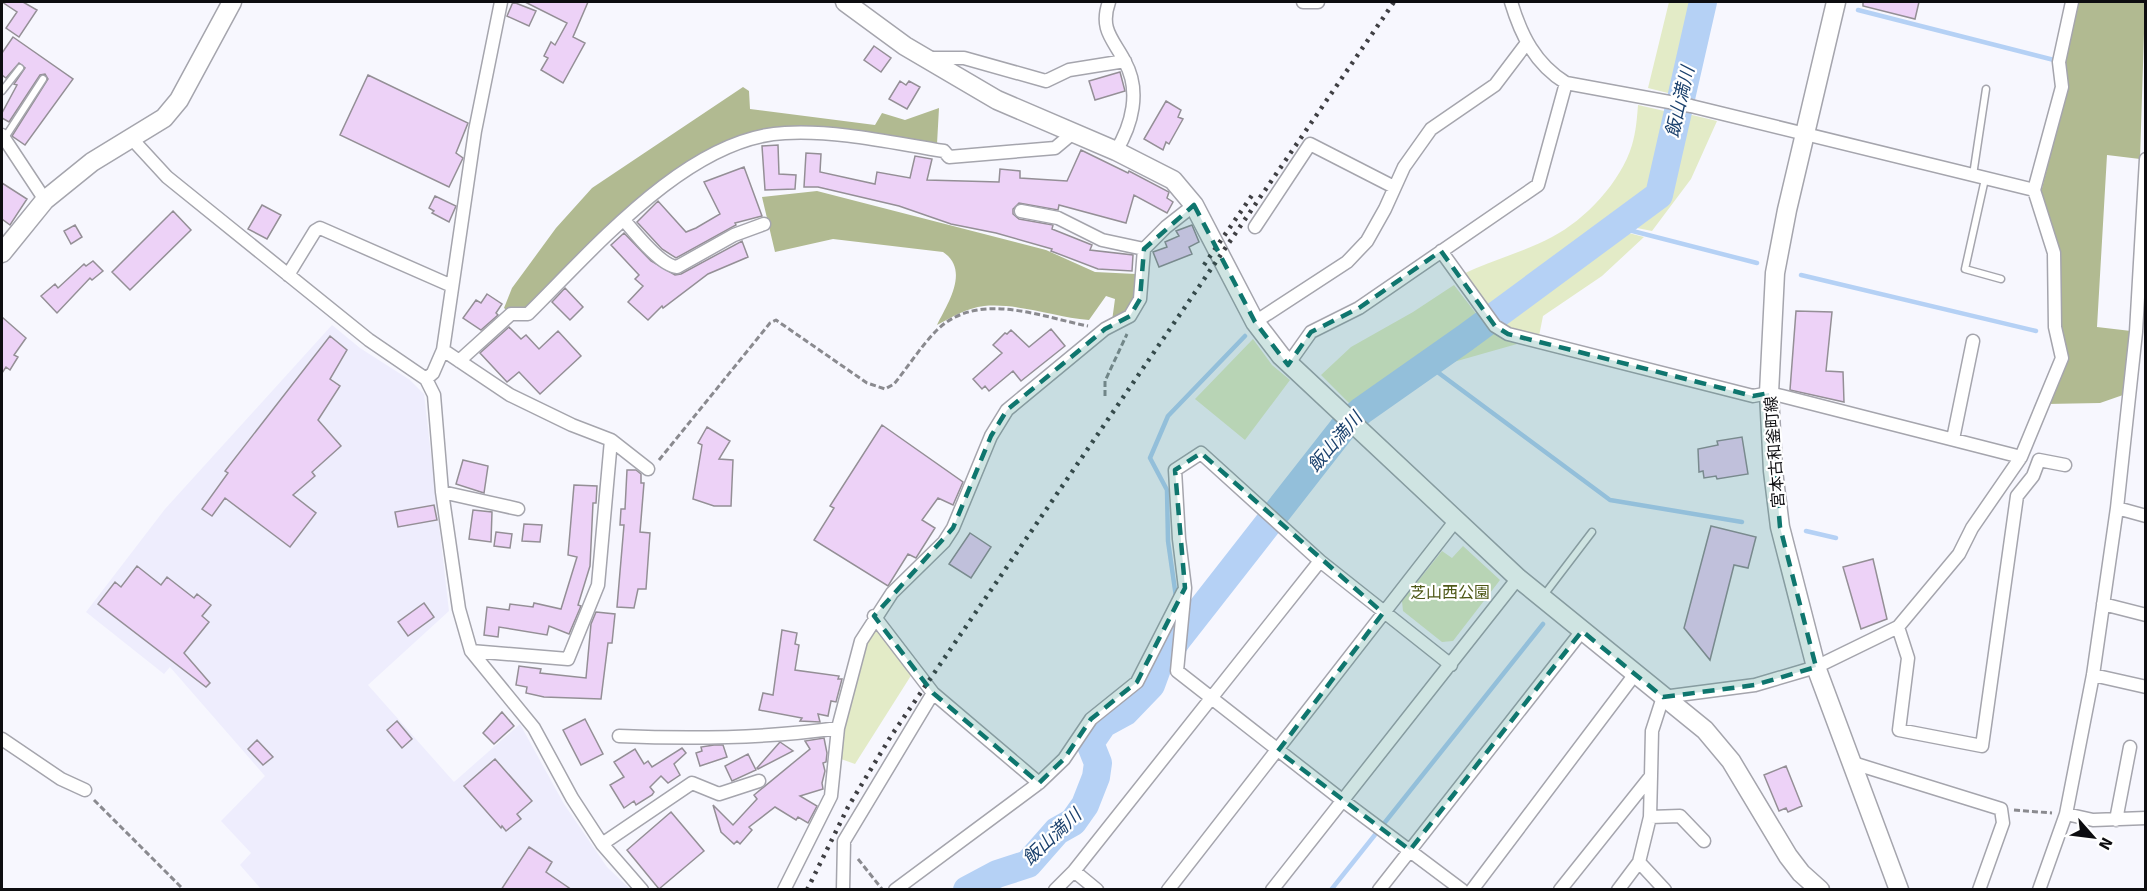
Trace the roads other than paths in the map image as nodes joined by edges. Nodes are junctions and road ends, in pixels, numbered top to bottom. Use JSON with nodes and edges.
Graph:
{"nodes":[{"id":1,"x":232,"y":2,"type":"edge"},
{"id":2,"x":501,"y":2,"type":"edge"},
{"id":3,"x":845,"y":2,"type":"edge"},
{"id":4,"x":1108,"y":2,"type":"edge"},
{"id":5,"x":1303,"y":2,"type":"edge"},
{"id":6,"x":1318,"y":2,"type":"edge"},
{"id":7,"x":1511,"y":2,"type":"edge"},
{"id":8,"x":1836,"y":2,"type":"edge"},
{"id":9,"x":2072,"y":2,"type":"edge"},
{"id":10,"x":1526,"y":44,"type":"junction"},
{"id":11,"x":924,"y":59,"type":"junction"},
{"id":12,"x":1125,"y":62,"type":"junction"},
{"id":13,"x":20,"y":68,"type":"dead end"},
{"id":14,"x":43,"y":80,"type":"dead end"},
{"id":15,"x":1566,"y":83,"type":"junction"},
{"id":16,"x":1986,"y":89,"type":"dead end"},
{"id":17,"x":2,"y":91,"type":"edge"},
{"id":18,"x":1073,"y":133,"type":"junction"},
{"id":19,"x":1805,"y":135,"type":"junction"},
{"id":20,"x":2,"y":138,"type":"edge"},
{"id":21,"x":132,"y":138,"type":"junction"},
{"id":22,"x":1116,"y":152,"type":"junction"},
{"id":23,"x":2145,"y":159,"type":"edge"},
{"id":24,"x":1979,"y":177,"type":"junction"},
{"id":25,"x":1394,"y":187,"type":"junction"},
{"id":26,"x":2034,"y":190,"type":"junction"},
{"id":27,"x":45,"y":200,"type":"junction"},
{"id":28,"x":1194,"y":205,"type":"junction"},
{"id":29,"x":1021,"y":211,"type":"dead end"},
{"id":30,"x":624,"y":220,"type":"junction"},
{"id":31,"x":764,"y":224,"type":"dead end"},
{"id":32,"x":1255,"y":227,"type":"dead end"},
{"id":33,"x":1144,"y":249,"type":"junction"},
{"id":34,"x":1441,"y":251,"type":"junction"},
{"id":35,"x":2,"y":252,"type":"edge"},
{"id":36,"x":288,"y":275,"type":"junction"},
{"id":37,"x":2001,"y":279,"type":"dead end"},
{"id":38,"x":452,"y":286,"type":"junction"},
{"id":39,"x":1255,"y":322,"type":"junction"},
{"id":40,"x":1973,"y":341,"type":"dead end"},
{"id":41,"x":442,"y":350,"type":"junction"},
{"id":42,"x":459,"y":361,"type":"junction"},
{"id":43,"x":1289,"y":363,"type":"junction"},
{"id":44,"x":426,"y":379,"type":"junction"},
{"id":45,"x":1769,"y":393,"type":"junction"},
{"id":46,"x":611,"y":440,"type":"junction"},
{"id":47,"x":1953,"y":440,"type":"junction"},
{"id":48,"x":2021,"y":457,"type":"junction"},
{"id":49,"x":2065,"y":465,"type":"dead end"},
{"id":50,"x":648,"y":469,"type":"road end"},
{"id":51,"x":442,"y":492,"type":"junction"},
{"id":52,"x":2117,"y":508,"type":"junction"},
{"id":53,"x":518,"y":509,"type":"dead end"},
{"id":54,"x":2145,"y":516,"type":"edge"},
{"id":55,"x":1456,"y":519,"type":"junction"},
{"id":56,"x":1592,"y":532,"type":"dead end"},
{"id":57,"x":1320,"y":561,"type":"junction"},
{"id":58,"x":1518,"y":578,"type":"junction"},
{"id":59,"x":1185,"y":588,"type":"junction"},
{"id":60,"x":1542,"y":598,"type":"junction"},
{"id":61,"x":2103,"y":604,"type":"junction"},
{"id":62,"x":1383,"y":613,"type":"junction"},
{"id":63,"x":2145,"y":615,"type":"edge"},
{"id":64,"x":874,"y":616,"type":"junction"},
{"id":65,"x":1898,"y":627,"type":"junction"},
{"id":66,"x":1582,"y":631,"type":"junction"},
{"id":67,"x":471,"y":651,"type":"junction"},
{"id":68,"x":1451,"y":665,"type":"junction"},
{"id":69,"x":1816,"y":667,"type":"junction"},
{"id":70,"x":1635,"y":674,"type":"junction"},
{"id":71,"x":2093,"y":675,"type":"junction"},
{"id":72,"x":2145,"y":687,"type":"edge"},
{"id":73,"x":933,"y":693,"type":"junction"},
{"id":74,"x":1663,"y":697,"type":"junction"},
{"id":75,"x":1213,"y":699,"type":"junction"},
{"id":76,"x":838,"y":728,"type":"junction"},
{"id":77,"x":619,"y":736,"type":"dead end"},
{"id":78,"x":2,"y":740,"type":"edge"},
{"id":79,"x":2130,"y":747,"type":"dead end"},
{"id":80,"x":1278,"y":751,"type":"junction"},
{"id":81,"x":1853,"y":763,"type":"junction"},
{"id":82,"x":1651,"y":776,"type":"junction"},
{"id":83,"x":759,"y":781,"type":"dead end"},
{"id":84,"x":1039,"y":783,"type":"junction"},
{"id":85,"x":85,"y":790,"type":"road end"},
{"id":86,"x":1341,"y":800,"type":"junction"},
{"id":87,"x":2066,"y":814,"type":"junction"},
{"id":88,"x":1650,"y":817,"type":"junction"},
{"id":89,"x":2145,"y":818,"type":"edge"},
{"id":90,"x":2116,"y":820,"type":"junction"},
{"id":91,"x":1704,"y":842,"type":"dead end"},
{"id":92,"x":602,"y":844,"type":"junction"},
{"id":93,"x":1410,"y":850,"type":"junction"},
{"id":94,"x":1639,"y":862,"type":"junction"},
{"id":95,"x":1074,"y":871,"type":"junction"},
{"id":96,"x":642,"y":890,"type":"edge"},
{"id":97,"x":784,"y":890,"type":"edge"},
{"id":98,"x":843,"y":890,"type":"edge"},
{"id":99,"x":895,"y":890,"type":"edge"},
{"id":100,"x":1056,"y":890,"type":"edge"},
{"id":101,"x":1097,"y":890,"type":"edge"},
{"id":102,"x":1168,"y":890,"type":"edge"},
{"id":103,"x":1272,"y":890,"type":"edge"},
{"id":104,"x":1379,"y":890,"type":"edge"},
{"id":105,"x":1462,"y":890,"type":"edge"},
{"id":106,"x":1472,"y":890,"type":"edge"},
{"id":107,"x":1560,"y":890,"type":"edge"},
{"id":108,"x":1618,"y":890,"type":"edge"},
{"id":109,"x":1665,"y":890,"type":"edge"},
{"id":110,"x":1820,"y":890,"type":"edge"},
{"id":111,"x":1899,"y":890,"type":"edge"},
{"id":112,"x":1979,"y":890,"type":"edge"},
{"id":113,"x":2039,"y":890,"type":"edge"}],
"edges":[{"from":1,"to":21,"type":"street"},
{"from":2,"to":38,"type":"street"},
{"from":3,"to":11,"type":"street"},
{"from":4,"to":12,"type":"street"},
{"from":5,"to":6,"type":"street"},
{"from":7,"to":10,"type":"street"},
{"from":8,"to":19,"type":"street","name":"宮本古和釜町線"},
{"from":9,"to":26,"type":"street"},
{"from":10,"to":15,"type":"street"},
{"from":10,"to":25,"type":"street"},
{"from":11,"to":12,"type":"street"},
{"from":11,"to":18,"type":"street"},
{"from":12,"to":22,"type":"street"},
{"from":13,"to":17,"type":"lane"},
{"from":14,"to":20,"type":"lane"},
{"from":15,"to":19,"type":"street"},
{"from":15,"to":34,"type":"street"},
{"from":16,"to":24,"type":"lane"},
{"from":18,"to":22,"type":"street"},
{"from":18,"to":30,"type":"street"},
{"from":19,"to":24,"type":"street"},
{"from":19,"to":45,"type":"street","name":"宮本古和釜町線"},
{"from":20,"to":27,"type":"street"},
{"from":21,"to":27,"type":"street"},
{"from":21,"to":36,"type":"street"},
{"from":22,"to":28,"type":"street"},
{"from":23,"to":52,"type":"street"},
{"from":24,"to":26,"type":"street"},
{"from":24,"to":37,"type":"lane"},
{"from":25,"to":32,"type":"street"},
{"from":25,"to":39,"type":"street"},
{"from":26,"to":48,"type":"street"},
{"from":27,"to":35,"type":"street"},
{"from":28,"to":33,"type":"street"},
{"from":28,"to":39,"type":"street"},
{"from":29,"to":33,"type":"street"},
{"from":30,"to":31,"type":"street"},
{"from":30,"to":42,"type":"street"},
{"from":33,"to":64,"type":"street"},
{"from":34,"to":43,"type":"street"},
{"from":34,"to":45,"type":"street"},
{"from":36,"to":38,"type":"street"},
{"from":36,"to":44,"type":"street"},
{"from":38,"to":41,"type":"street"},
{"from":39,"to":43,"type":"street"},
{"from":40,"to":47,"type":"street"},
{"from":41,"to":42,"type":"street"},
{"from":41,"to":44,"type":"street"},
{"from":42,"to":46,"type":"street"},
{"from":43,"to":55,"type":"street"},
{"from":44,"to":51,"type":"street"},
{"from":45,"to":47,"type":"street"},
{"from":45,"to":69,"type":"street","name":"宮本古和釜町線"},
{"from":46,"to":50,"type":"street"},
{"from":46,"to":67,"type":"street"},
{"from":47,"to":48,"type":"street"},
{"from":48,"to":65,"type":"street"},
{"from":49,"to":65,"type":"street"},
{"from":51,"to":53,"type":"street"},
{"from":51,"to":67,"type":"street"},
{"from":52,"to":54,"type":"street"},
{"from":52,"to":61,"type":"street"},
{"from":55,"to":58,"type":"street"},
{"from":55,"to":62,"type":"street"},
{"from":56,"to":60,"type":"lane"},
{"from":57,"to":59,"type":"street"},
{"from":57,"to":62,"type":"street"},
{"from":57,"to":75,"type":"street"},
{"from":58,"to":60,"type":"street"},
{"from":58,"to":68,"type":"street"},
{"from":59,"to":75,"type":"street"},
{"from":59,"to":84,"type":"street"},
{"from":60,"to":66,"type":"street"},
{"from":61,"to":63,"type":"street"},
{"from":61,"to":71,"type":"street"},
{"from":62,"to":68,"type":"street"},
{"from":62,"to":80,"type":"street"},
{"from":64,"to":73,"type":"street"},
{"from":64,"to":76,"type":"street"},
{"from":65,"to":69,"type":"street"},
{"from":66,"to":70,"type":"street"},
{"from":66,"to":93,"type":"street"},
{"from":67,"to":92,"type":"street"},
{"from":68,"to":86,"type":"street"},
{"from":69,"to":74,"type":"street"},
{"from":69,"to":81,"type":"street","name":"宮本古和釜町線"},
{"from":70,"to":74,"type":"street"},
{"from":70,"to":106,"type":"street"},
{"from":71,"to":72,"type":"street"},
{"from":71,"to":87,"type":"street"},
{"from":73,"to":84,"type":"street"},
{"from":73,"to":98,"type":"street"},
{"from":74,"to":82,"type":"street"},
{"from":74,"to":110,"type":"street"},
{"from":75,"to":80,"type":"street"},
{"from":75,"to":95,"type":"street"},
{"from":76,"to":77,"type":"street"},
{"from":76,"to":97,"type":"street"},
{"from":78,"to":85,"type":"street"},
{"from":79,"to":90,"type":"street"},
{"from":80,"to":86,"type":"street"},
{"from":80,"to":102,"type":"street"},
{"from":81,"to":111,"type":"street","name":"宮本古和釜町線"},
{"from":81,"to":112,"type":"street"},
{"from":82,"to":88,"type":"street"},
{"from":82,"to":107,"type":"street"},
{"from":83,"to":92,"type":"street"},
{"from":84,"to":99,"type":"street"},
{"from":86,"to":93,"type":"street"},
{"from":86,"to":103,"type":"street"},
{"from":87,"to":90,"type":"street"},
{"from":87,"to":113,"type":"street"},
{"from":88,"to":91,"type":"street"},
{"from":88,"to":94,"type":"street"},
{"from":89,"to":90,"type":"street"},
{"from":92,"to":96,"type":"street"},
{"from":93,"to":104,"type":"street"},
{"from":93,"to":105,"type":"street"},
{"from":94,"to":108,"type":"street"},
{"from":94,"to":109,"type":"street"},
{"from":95,"to":100,"type":"street"},
{"from":95,"to":101,"type":"street"}]}
